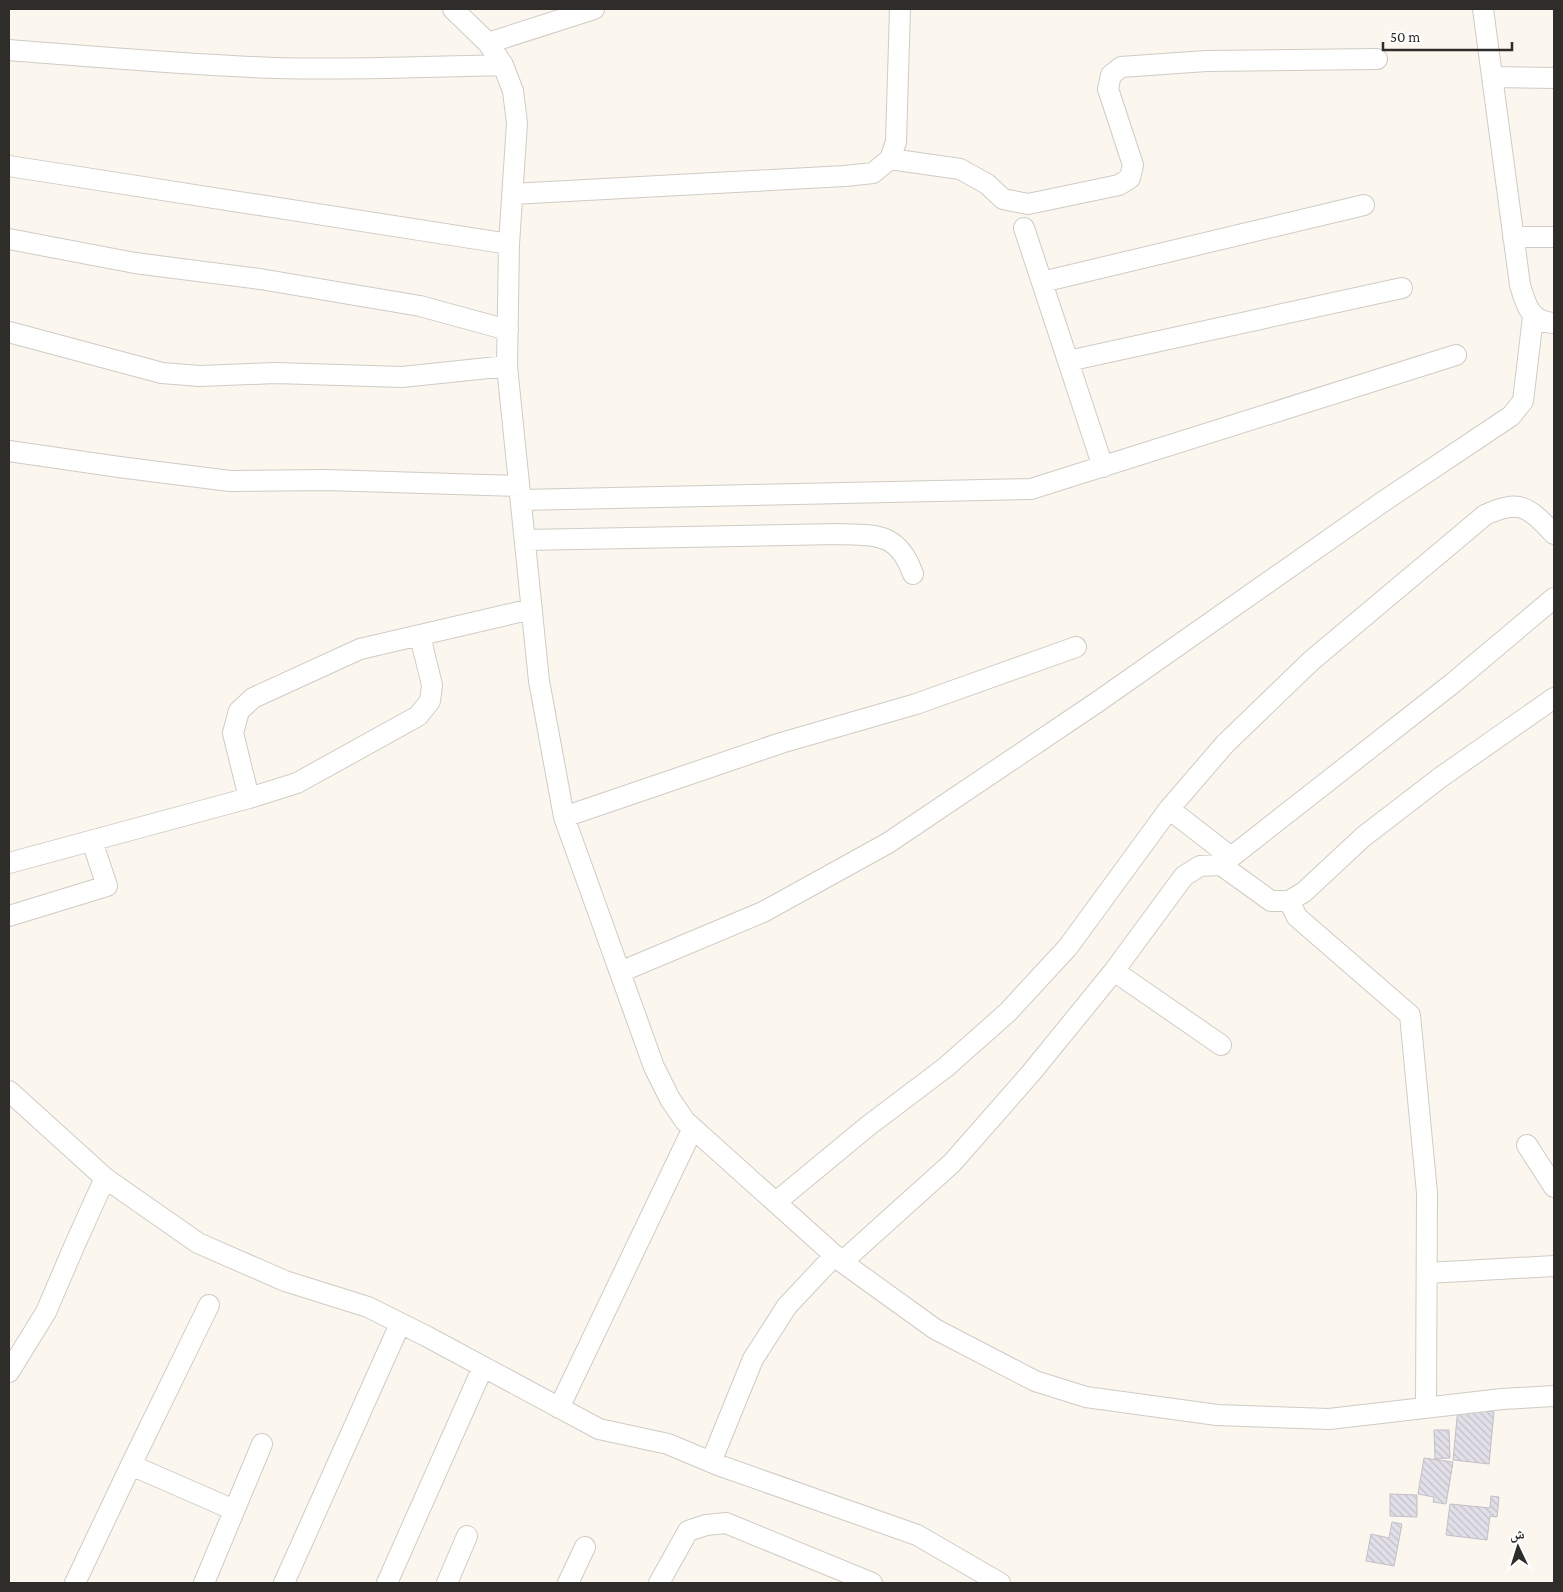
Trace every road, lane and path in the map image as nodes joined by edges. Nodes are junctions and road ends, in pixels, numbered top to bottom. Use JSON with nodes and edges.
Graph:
{"nodes":[{"id":1,"x":453,"y":9,"type":"edge"},
{"id":2,"x":594,"y":9,"type":"edge"},
{"id":3,"x":900,"y":9,"type":"edge"},
{"id":4,"x":1483,"y":9,"type":"edge"},
{"id":5,"x":488,"y":43,"type":"junction"},
{"id":6,"x":9,"y":50,"type":"edge"},
{"id":7,"x":1377,"y":59,"type":"dead end"},
{"id":8,"x":503,"y":65,"type":"junction"},
{"id":9,"x":1492,"y":77,"type":"junction"},
{"id":10,"x":1554,"y":78,"type":"edge"},
{"id":11,"x":890,"y":159,"type":"junction"},
{"id":12,"x":9,"y":166,"type":"edge"},
{"id":13,"x":512,"y":194,"type":"junction"},
{"id":14,"x":1364,"y":205,"type":"dead end"},
{"id":15,"x":1024,"y":228,"type":"dead end"},
{"id":16,"x":1514,"y":237,"type":"junction"},
{"id":17,"x":1554,"y":237,"type":"edge"},
{"id":18,"x":9,"y":239,"type":"edge"},
{"id":19,"x":509,"y":244,"type":"junction"},
{"id":20,"x":1042,"y":282,"type":"junction"},
{"id":21,"x":1402,"y":288,"type":"dead end"},
{"id":22,"x":1533,"y":317,"type":"junction"},
{"id":23,"x":1554,"y":323,"type":"edge"},
{"id":24,"x":508,"y":330,"type":"junction"},
{"id":25,"x":9,"y":332,"type":"edge"},
{"id":26,"x":1456,"y":355,"type":"dead end"},
{"id":27,"x":1068,"y":362,"type":"junction"},
{"id":28,"x":507,"y":366,"type":"junction"},
{"id":29,"x":9,"y":451,"type":"edge"},
{"id":30,"x":1103,"y":467,"type":"junction"},
{"id":31,"x":520,"y":493,"type":"junction"},
{"id":32,"x":1554,"y":534,"type":"edge"},
{"id":33,"x":525,"y":540,"type":"junction"},
{"id":34,"x":913,"y":574,"type":"dead end"},
{"id":35,"x":1554,"y":598,"type":"edge"},
{"id":36,"x":532,"y":609,"type":"junction"},
{"id":37,"x":420,"y":636,"type":"junction"},
{"id":38,"x":1076,"y":647,"type":"dead end"},
{"id":39,"x":1554,"y":698,"type":"edge"},
{"id":40,"x":249,"y":798,"type":"junction"},
{"id":41,"x":1169,"y":809,"type":"junction"},
{"id":42,"x":564,"y":816,"type":"junction"},
{"id":43,"x":92,"y":841,"type":"junction"},
{"id":44,"x":1226,"y":861,"type":"junction"},
{"id":45,"x":9,"y":864,"type":"edge"},
{"id":46,"x":1289,"y":901,"type":"junction"},
{"id":47,"x":9,"y":916,"type":"edge"},
{"id":48,"x":1114,"y":971,"type":"junction"},
{"id":49,"x":620,"y":972,"type":"junction"},
{"id":50,"x":1221,"y":1045,"type":"dead end"},
{"id":51,"x":9,"y":1091,"type":"edge"},
{"id":52,"x":693,"y":1128,"type":"junction"},
{"id":53,"x":1527,"y":1145,"type":"dead end"},
{"id":54,"x":105,"y":1178,"type":"junction"},
{"id":55,"x":1554,"y":1187,"type":"edge"},
{"id":56,"x":776,"y":1202,"type":"junction"},
{"id":57,"x":838,"y":1259,"type":"junction"},
{"id":58,"x":1554,"y":1266,"type":"edge"},
{"id":59,"x":1426,"y":1273,"type":"junction"},
{"id":60,"x":209,"y":1305,"type":"dead end"},
{"id":61,"x":400,"y":1324,"type":"junction"},
{"id":62,"x":483,"y":1367,"type":"junction"},
{"id":63,"x":9,"y":1372,"type":"edge"},
{"id":64,"x":1554,"y":1396,"type":"edge"},
{"id":65,"x":1426,"y":1407,"type":"junction"},
{"id":66,"x":559,"y":1408,"type":"junction"},
{"id":67,"x":262,"y":1444,"type":"dead end"},
{"id":68,"x":711,"y":1462,"type":"junction"},
{"id":69,"x":131,"y":1465,"type":"junction"},
{"id":70,"x":234,"y":1510,"type":"junction"},
{"id":71,"x":467,"y":1536,"type":"dead end"},
{"id":72,"x":585,"y":1546,"type":"dead end"},
{"id":73,"x":75,"y":1583,"type":"edge"},
{"id":74,"x":204,"y":1583,"type":"edge"},
{"id":75,"x":284,"y":1583,"type":"edge"},
{"id":76,"x":387,"y":1583,"type":"edge"},
{"id":77,"x":447,"y":1583,"type":"edge"},
{"id":78,"x":568,"y":1583,"type":"edge"},
{"id":79,"x":659,"y":1583,"type":"edge"},
{"id":80,"x":872,"y":1583,"type":"edge"},
{"id":81,"x":1000,"y":1583,"type":"edge"}],
"edges":[{"from":1,"to":5,"type":"street"},
{"from":2,"to":5,"type":"street"},
{"from":3,"to":11,"type":"street"},
{"from":4,"to":9,"type":"street"},
{"from":5,"to":8,"type":"street"},
{"from":6,"to":8,"type":"street"},
{"from":7,"to":11,"type":"street"},
{"from":8,"to":13,"type":"street"},
{"from":9,"to":10,"type":"street"},
{"from":9,"to":16,"type":"street"},
{"from":11,"to":13,"type":"street"},
{"from":12,"to":19,"type":"street"},
{"from":13,"to":19,"type":"street"},
{"from":14,"to":20,"type":"street"},
{"from":15,"to":20,"type":"street"},
{"from":16,"to":17,"type":"street"},
{"from":16,"to":22,"type":"street"},
{"from":18,"to":24,"type":"street"},
{"from":19,"to":24,"type":"street"},
{"from":20,"to":27,"type":"street"},
{"from":21,"to":27,"type":"street"},
{"from":22,"to":23,"type":"street"},
{"from":22,"to":49,"type":"street"},
{"from":24,"to":28,"type":"street"},
{"from":25,"to":28,"type":"street"},
{"from":26,"to":30,"type":"street"},
{"from":27,"to":30,"type":"street"},
{"from":28,"to":31,"type":"street"},
{"from":29,"to":31,"type":"street"},
{"from":30,"to":31,"type":"street"},
{"from":31,"to":33,"type":"street"},
{"from":32,"to":41,"type":"street"},
{"from":33,"to":34,"type":"street"},
{"from":33,"to":36,"type":"street"},
{"from":35,"to":44,"type":"street"},
{"from":36,"to":37,"type":"street"},
{"from":36,"to":42,"type":"street"},
{"from":37,"to":40,"type":"street"},
{"from":37,"to":40,"type":"street"},
{"from":38,"to":42,"type":"street"},
{"from":39,"to":46,"type":"street"},
{"from":40,"to":43,"type":"street"},
{"from":41,"to":44,"type":"street"},
{"from":41,"to":56,"type":"street"},
{"from":42,"to":49,"type":"street"},
{"from":43,"to":45,"type":"street"},
{"from":43,"to":47,"type":"street"},
{"from":44,"to":46,"type":"street"},
{"from":44,"to":48,"type":"street"},
{"from":46,"to":59,"type":"street"},
{"from":48,"to":50,"type":"street"},
{"from":48,"to":57,"type":"street"},
{"from":49,"to":52,"type":"street"},
{"from":51,"to":54,"type":"street"},
{"from":52,"to":56,"type":"street"},
{"from":52,"to":66,"type":"street"},
{"from":53,"to":55,"type":"street"},
{"from":54,"to":61,"type":"street"},
{"from":54,"to":63,"type":"street"},
{"from":56,"to":57,"type":"street"},
{"from":57,"to":65,"type":"street"},
{"from":57,"to":68,"type":"street"},
{"from":58,"to":59,"type":"street"},
{"from":59,"to":65,"type":"street"},
{"from":60,"to":69,"type":"street"},
{"from":61,"to":62,"type":"street"},
{"from":61,"to":75,"type":"street"},
{"from":62,"to":66,"type":"street"},
{"from":62,"to":76,"type":"street"},
{"from":64,"to":65,"type":"street"},
{"from":66,"to":68,"type":"street"},
{"from":67,"to":70,"type":"street"},
{"from":68,"to":81,"type":"street"},
{"from":69,"to":70,"type":"street"},
{"from":69,"to":73,"type":"street"},
{"from":70,"to":74,"type":"street"},
{"from":71,"to":77,"type":"street"},
{"from":72,"to":78,"type":"street"},
{"from":79,"to":80,"type":"street"}]}
